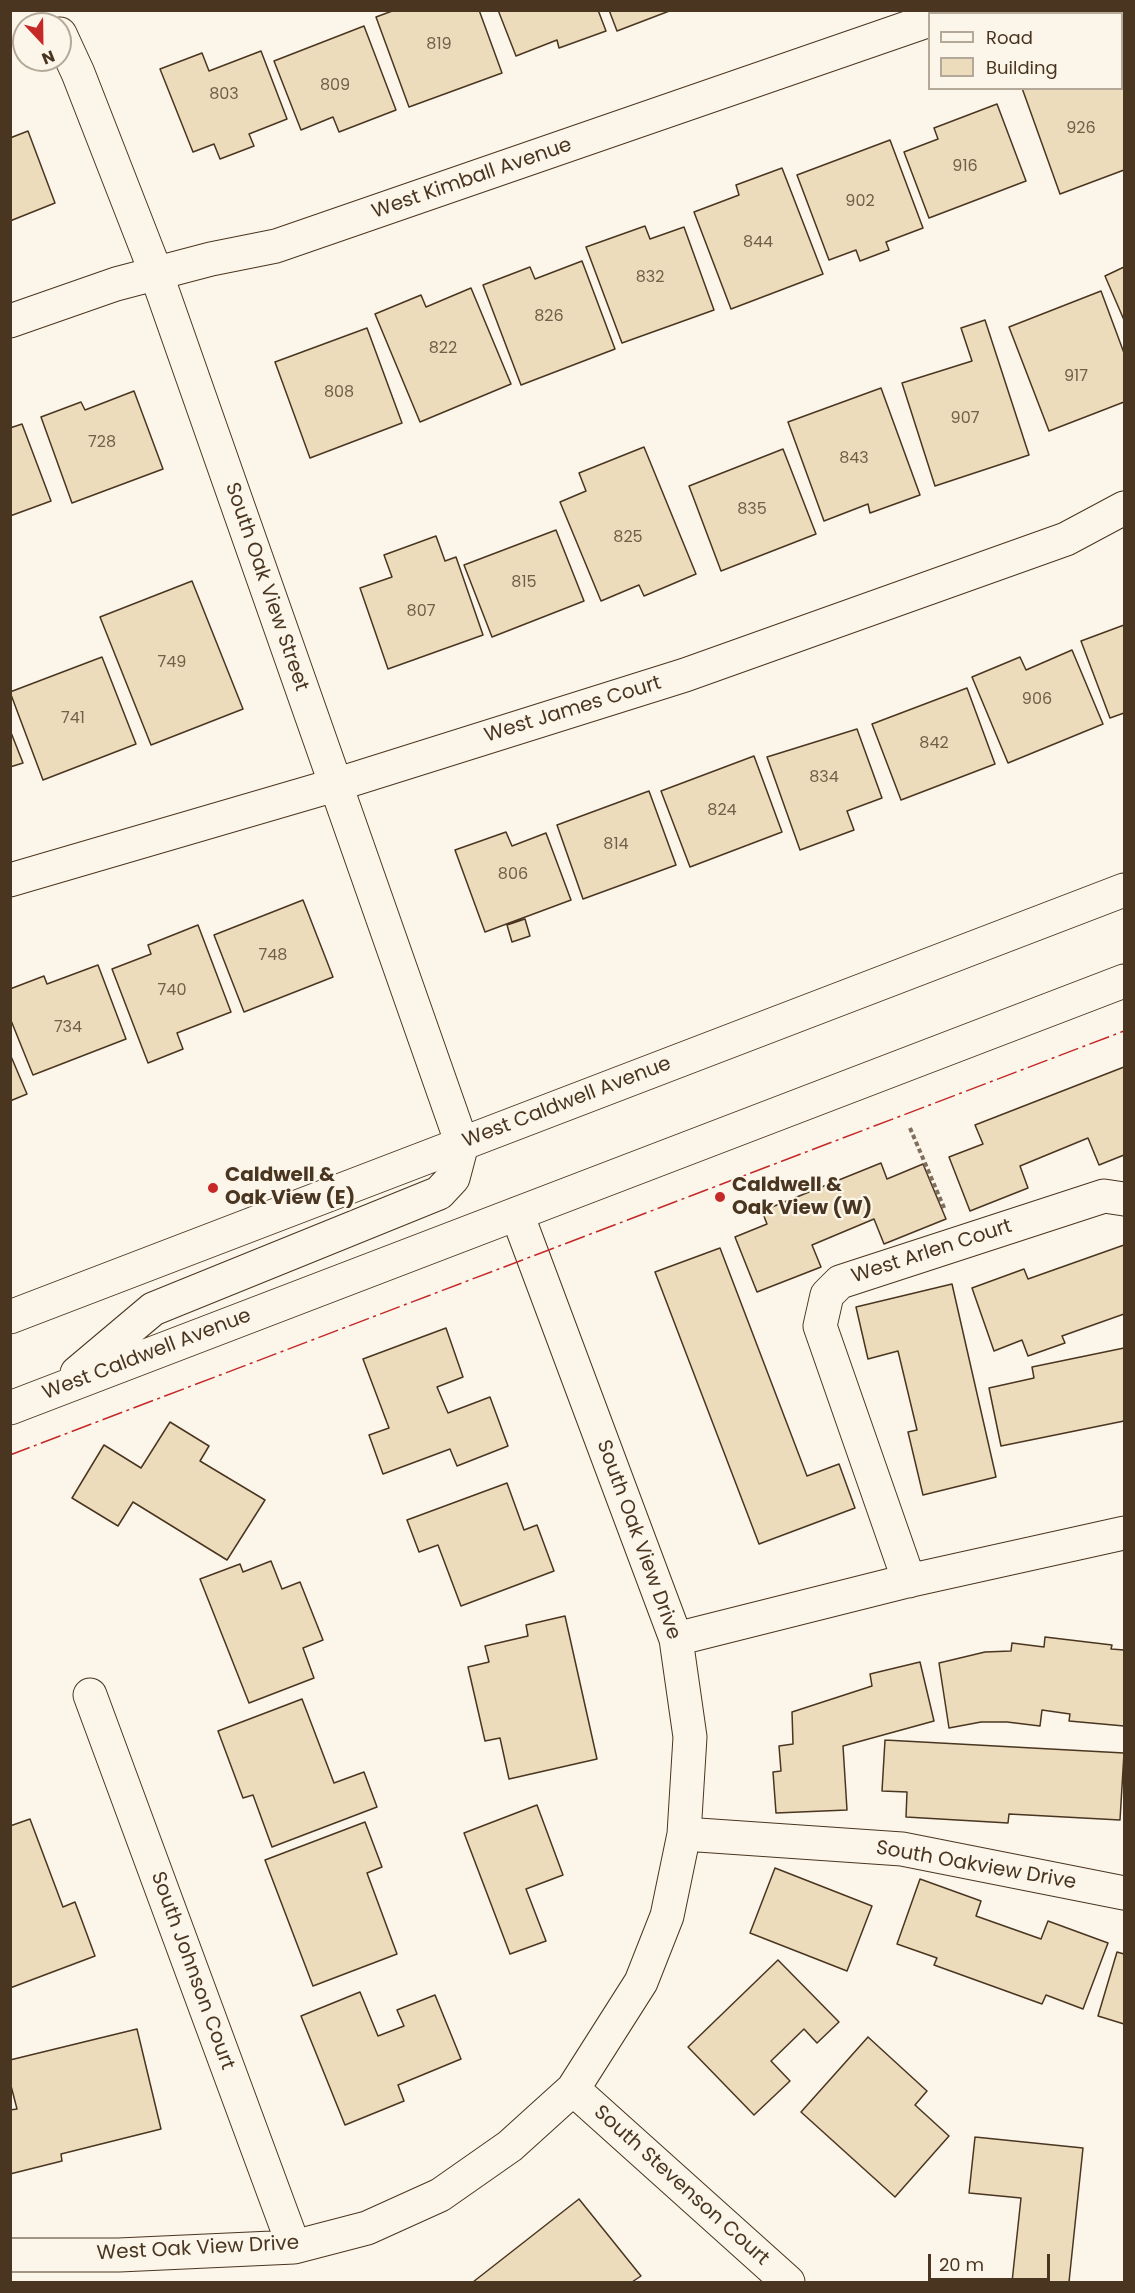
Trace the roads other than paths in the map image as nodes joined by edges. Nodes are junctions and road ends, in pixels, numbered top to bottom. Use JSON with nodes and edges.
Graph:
{"nodes":[{"id":1,"x":928,"y":21,"type":"edge"},
{"id":2,"x":72,"y":61,"type":"edge"},
{"id":3,"x":156,"y":273,"type":"junction"},
{"id":4,"x":10,"y":321,"type":"edge"},
{"id":5,"x":1125,"y":508,"type":"edge"},
{"id":6,"x":335,"y":785,"type":"junction"},
{"id":7,"x":10,"y":880,"type":"edge"},
{"id":8,"x":1125,"y":890,"type":"edge"},
{"id":9,"x":1125,"y":981,"type":"edge"},
{"id":10,"x":462,"y":1144,"type":"junction"},
{"id":11,"x":1125,"y":1199,"type":"edge"},
{"id":12,"x":517,"y":1214,"type":"junction"},
{"id":13,"x":10,"y":1317,"type":"edge"},
{"id":14,"x":56,"y":1390,"type":"junction"},
{"id":15,"x":10,"y":1408,"type":"edge"},
{"id":16,"x":1125,"y":1533,"type":"edge"},
{"id":17,"x":909,"y":1581,"type":"junction"},
{"id":18,"x":676,"y":1639,"type":"junction"},
{"id":19,"x":90,"y":1695,"type":"dead end"},
{"id":20,"x":684,"y":1834,"type":"junction"},
{"id":21,"x":1125,"y":1893,"type":"edge"},
{"id":22,"x":641,"y":1983,"type":"joint"},
{"id":23,"x":573,"y":2090,"type":"junction"},
{"id":24,"x":294,"y":2247,"type":"junction"},
{"id":25,"x":10,"y":2255,"type":"edge"},
{"id":26,"x":788,"y":2283,"type":"edge"}],
"edges":[{"from":1,"to":3,"type":"street","name":"West Kimball Avenue"},
{"from":2,"to":3,"type":"street","name":"South Oak View Street"},
{"from":3,"to":4,"type":"street","name":"West Kimball Avenue"},
{"from":3,"to":6,"type":"street","name":"South Oak View Street"},
{"from":5,"to":6,"type":"street","name":"West James Court"},
{"from":6,"to":7,"type":"street","name":"West James Court"},
{"from":6,"to":10,"type":"street","name":"South Oak View Street"},
{"from":8,"to":10,"type":"street","name":"West Caldwell Avenue"},
{"from":9,"to":12,"type":"street","name":"West Caldwell Avenue"},
{"from":10,"to":13,"type":"street","name":"West Caldwell Avenue"},
{"from":10,"to":14,"type":"street"},
{"from":11,"to":17,"type":"street","name":"West Arlen Court"},
{"from":12,"to":14,"type":"street","name":"West Caldwell Avenue"},
{"from":12,"to":18,"type":"street","name":"South Oak View Drive"},
{"from":14,"to":15,"type":"street","name":"West Caldwell Avenue"},
{"from":16,"to":17,"type":"street"},
{"from":17,"to":18,"type":"street"},
{"from":18,"to":20,"type":"street","name":"South Oak View Drive"},
{"from":19,"to":24,"type":"street","name":"South Johnson Court"},
{"from":20,"to":21,"type":"street","name":"South Oakview Drive"},
{"from":20,"to":22,"type":"street","name":"South Oak View Drive"},
{"from":22,"to":23,"type":"street","name":"West Oak View Drive"},
{"from":23,"to":24,"type":"street","name":"West Oak View Drive"},
{"from":23,"to":26,"type":"street","name":"South Stevenson Court"},
{"from":24,"to":25,"type":"street","name":"West Oak View Drive"}]}
